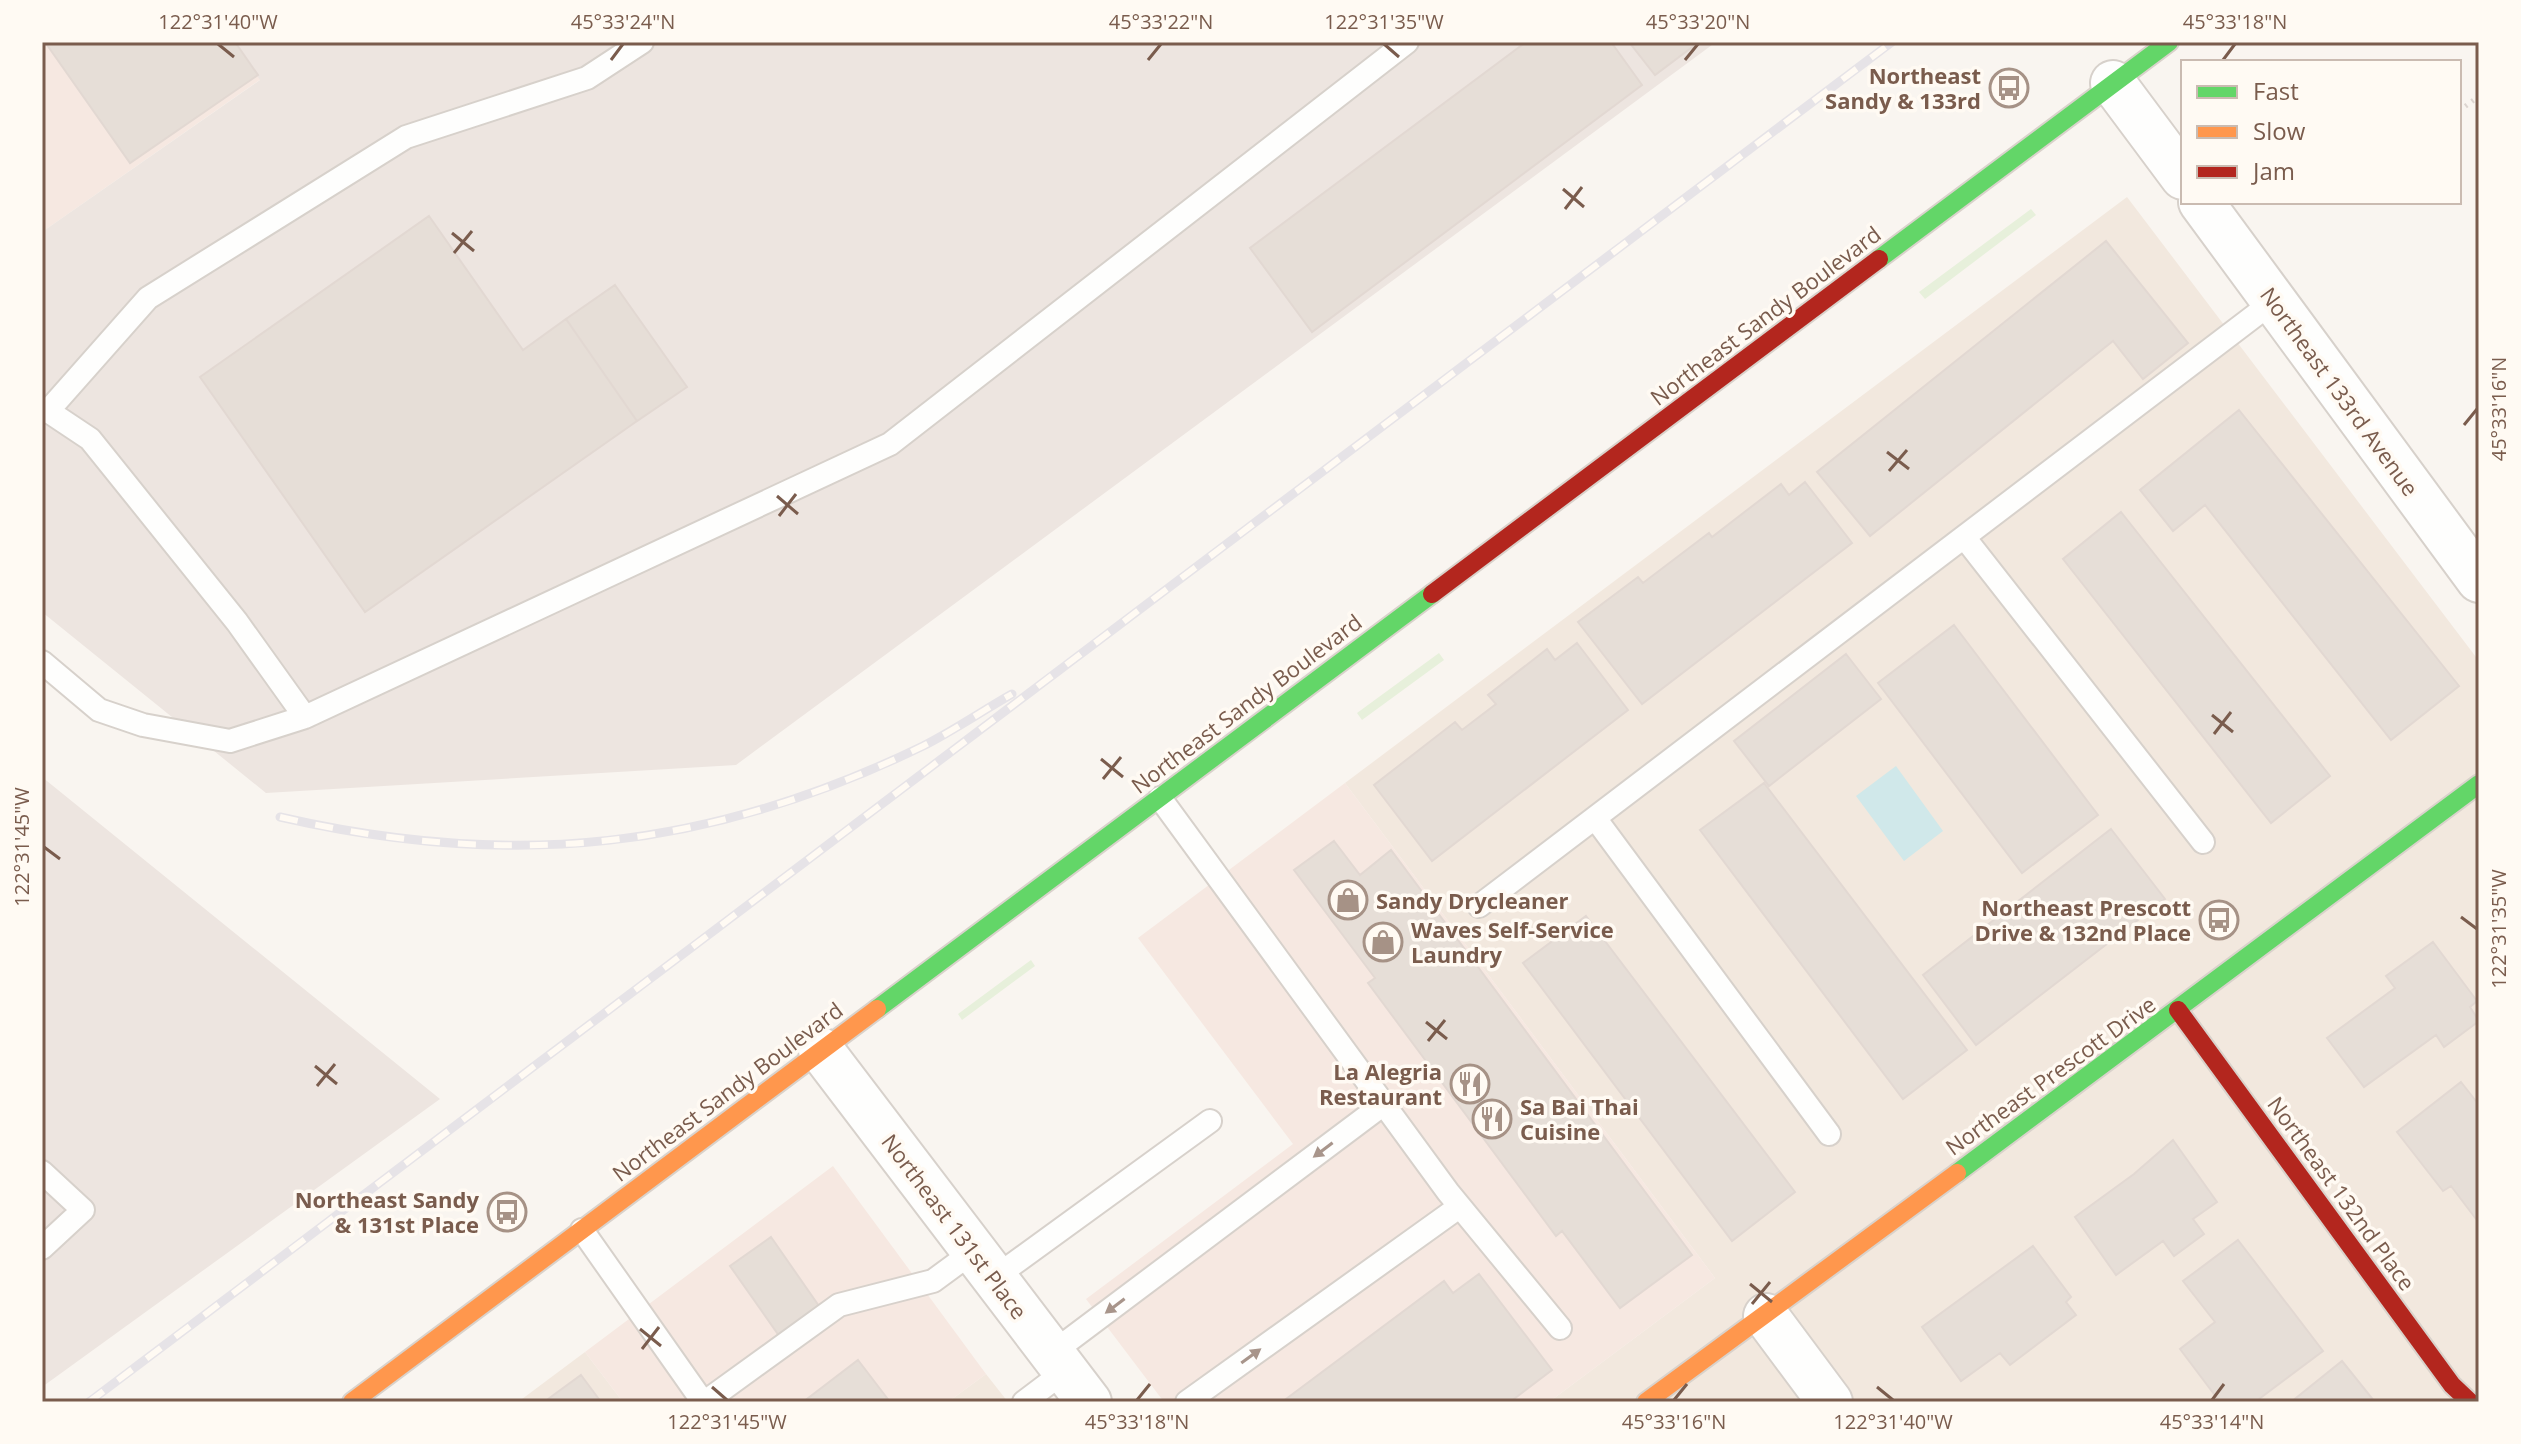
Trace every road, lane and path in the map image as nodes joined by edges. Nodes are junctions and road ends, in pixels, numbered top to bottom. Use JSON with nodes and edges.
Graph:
{"nodes":[{"id":1,"x":642,"y":42,"type":"edge"},
{"id":2,"x":1407,"y":42,"type":"edge"},
{"id":3,"x":2169,"y":42,"type":"edge"},
{"id":4,"x":2113,"y":83,"type":"junction"},
{"id":5,"x":2479,"y":96,"type":"edge"},
{"id":6,"x":2461,"y":110,"type":"edge"},
{"id":7,"x":2181,"y":174,"type":"edge"},
{"id":8,"x":2202,"y":204,"type":"edge"},
{"id":9,"x":2274,"y":301,"type":"junction"},
{"id":10,"x":45,"y":411,"type":"edge"},
{"id":11,"x":1964,"y":537,"type":"junction"},
{"id":12,"x":2479,"y":580,"type":"edge"},
{"id":13,"x":42,"y":662,"type":"edge"},
{"id":14,"x":305,"y":717,"type":"junction"},
{"id":15,"x":2479,"y":784,"type":"edge"},
{"id":16,"x":1160,"y":798,"type":"junction"},
{"id":17,"x":1595,"y":818,"type":"junction"},
{"id":18,"x":2203,"y":842,"type":"dead end"},
{"id":19,"x":1479,"y":906,"type":"dead end"},
{"id":20,"x":2178,"y":1010,"type":"junction"},
{"id":21,"x":821,"y":1050,"type":"junction"},
{"id":22,"x":1385,"y":1103,"type":"junction"},
{"id":23,"x":1210,"y":1121,"type":"dead end"},
{"id":24,"x":1829,"y":1134,"type":"dead end"},
{"id":25,"x":42,"y":1172,"type":"edge"},
{"id":26,"x":1459,"y":1207,"type":"junction"},
{"id":27,"x":582,"y":1230,"type":"junction"},
{"id":28,"x":42,"y":1248,"type":"edge"},
{"id":29,"x":984,"y":1265,"type":"junction"},
{"id":30,"x":1766,"y":1316,"type":"junction"},
{"id":31,"x":1560,"y":1328,"type":"dead end"},
{"id":32,"x":1069,"y":1375,"type":"edge"},
{"id":33,"x":352,"y":1402,"type":"edge"},
{"id":34,"x":704,"y":1402,"type":"edge"},
{"id":35,"x":1024,"y":1402,"type":"edge"},
{"id":36,"x":1187,"y":1402,"type":"edge"},
{"id":37,"x":1646,"y":1402,"type":"edge"},
{"id":38,"x":1830,"y":1402,"type":"edge"},
{"id":39,"x":2470,"y":1402,"type":"edge"}],
"edges":[{"from":1,"to":10,"type":"lane"},
{"from":2,"to":14,"type":"lane"},
{"from":3,"to":4,"type":"main road","name":"Northeast Sandy Boulevard"},
{"from":4,"to":7,"type":"street"},
{"from":4,"to":16,"type":"main road","name":"Northeast Sandy Boulevard"},
{"from":5,"to":6,"type":"path"},
{"from":8,"to":9,"type":"street","name":"Northeast 133rd Avenue"},
{"from":9,"to":11,"type":"lane"},
{"from":9,"to":12,"type":"street","name":"Northeast 133rd Avenue"},
{"from":10,"to":14,"type":"lane"},
{"from":11,"to":17,"type":"lane"},
{"from":11,"to":18,"type":"lane"},
{"from":13,"to":14,"type":"lane"},
{"from":15,"to":20,"type":"main road","name":"Northeast Prescott Drive"},
{"from":16,"to":21,"type":"main road","name":"Northeast Sandy Boulevard"},
{"from":16,"to":22,"type":"lane"},
{"from":17,"to":19,"type":"lane"},
{"from":17,"to":24,"type":"lane"},
{"from":20,"to":30,"type":"main road","name":"Northeast Prescott Drive"},
{"from":20,"to":39,"type":"main road","name":"Northeast 132nd Place"},
{"from":21,"to":27,"type":"main road","name":"Northeast Sandy Boulevard"},
{"from":21,"to":29,"type":"street","name":"Northeast 131st Place"},
{"from":22,"to":26,"type":"lane"},
{"from":22,"to":32,"type":"lane","one_way":true},
{"from":23,"to":29,"type":"lane"},
{"from":25,"to":28,"type":"lane"},
{"from":26,"to":31,"type":"lane"},
{"from":36,"to":26,"type":"lane","one_way":true},
{"from":27,"to":33,"type":"main road","name":"Northeast Sandy Boulevard"},
{"from":27,"to":34,"type":"lane"},
{"from":29,"to":32,"type":"street","name":"Northeast 131st Place"},
{"from":29,"to":34,"type":"lane"},
{"from":30,"to":37,"type":"main road","name":"Northeast Prescott Drive"},
{"from":30,"to":38,"type":"street"},
{"from":32,"to":35,"type":"lane"}]}
